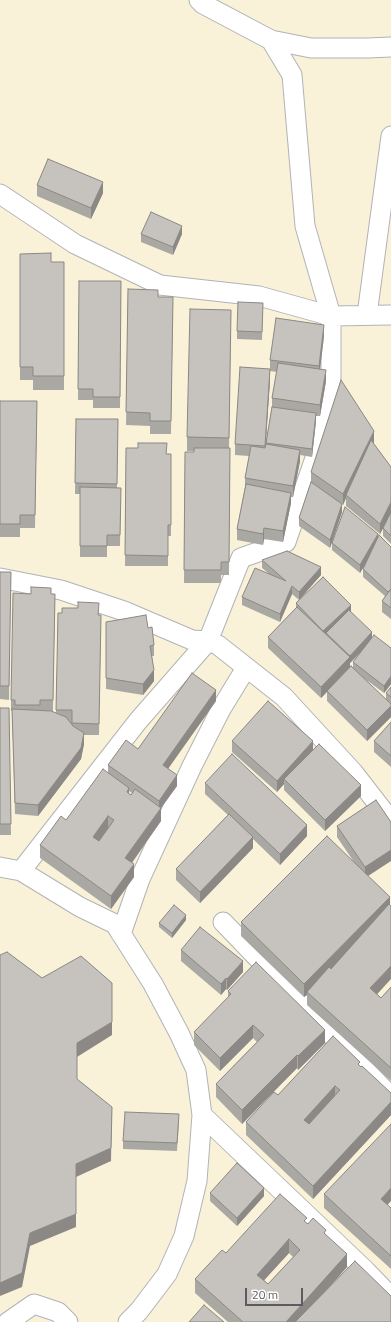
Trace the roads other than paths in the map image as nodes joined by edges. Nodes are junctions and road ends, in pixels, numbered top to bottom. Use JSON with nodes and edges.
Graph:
{"nodes":[{"id":1,"x":198,"y":0,"type":"edge"},
{"id":2,"x":271,"y":40,"type":"junction"},
{"id":3,"x":391,"y":47,"type":"edge"},
{"id":4,"x":391,"y":136,"type":"edge"},
{"id":5,"x":0,"y":194,"type":"edge"},
{"id":6,"x":391,"y":314,"type":"edge"},
{"id":7,"x":366,"y":315,"type":"junction"},
{"id":8,"x":331,"y":316,"type":"junction"},
{"id":9,"x":0,"y":578,"type":"edge"},
{"id":10,"x":208,"y":641,"type":"junction"},
{"id":11,"x":246,"y":668,"type":"junction"},
{"id":12,"x":391,"y":821,"type":"edge"},
{"id":13,"x":0,"y":867,"type":"edge"},
{"id":14,"x":21,"y":871,"type":"junction"},
{"id":15,"x":223,"y":922,"type":"dead end"},
{"id":16,"x":121,"y":934,"type":"junction"},
{"id":17,"x":391,"y":1097,"type":"edge"},
{"id":18,"x":202,"y":1115,"type":"junction"},
{"id":19,"x":391,"y":1297,"type":"edge"},
{"id":20,"x":8,"y":1322,"type":"edge"},
{"id":21,"x":68,"y":1322,"type":"edge"},
{"id":22,"x":128,"y":1322,"type":"edge"}],
"edges":[{"from":1,"to":2,"type":"street"},
{"from":2,"to":3,"type":"street"},
{"from":2,"to":8,"type":"street"},
{"from":4,"to":7,"type":"street"},
{"from":5,"to":8,"type":"street"},
{"from":6,"to":7,"type":"street"},
{"from":7,"to":8,"type":"street"},
{"from":8,"to":10,"type":"street"},
{"from":9,"to":10,"type":"street"},
{"from":10,"to":11,"type":"street"},
{"from":10,"to":14,"type":"street"},
{"from":11,"to":12,"type":"street"},
{"from":11,"to":16,"type":"street"},
{"from":13,"to":14,"type":"street"},
{"from":14,"to":16,"type":"street"},
{"from":15,"to":17,"type":"street"},
{"from":16,"to":18,"type":"street"},
{"from":18,"to":19,"type":"street"},
{"from":18,"to":22,"type":"street"},
{"from":20,"to":21,"type":"street"}]}
